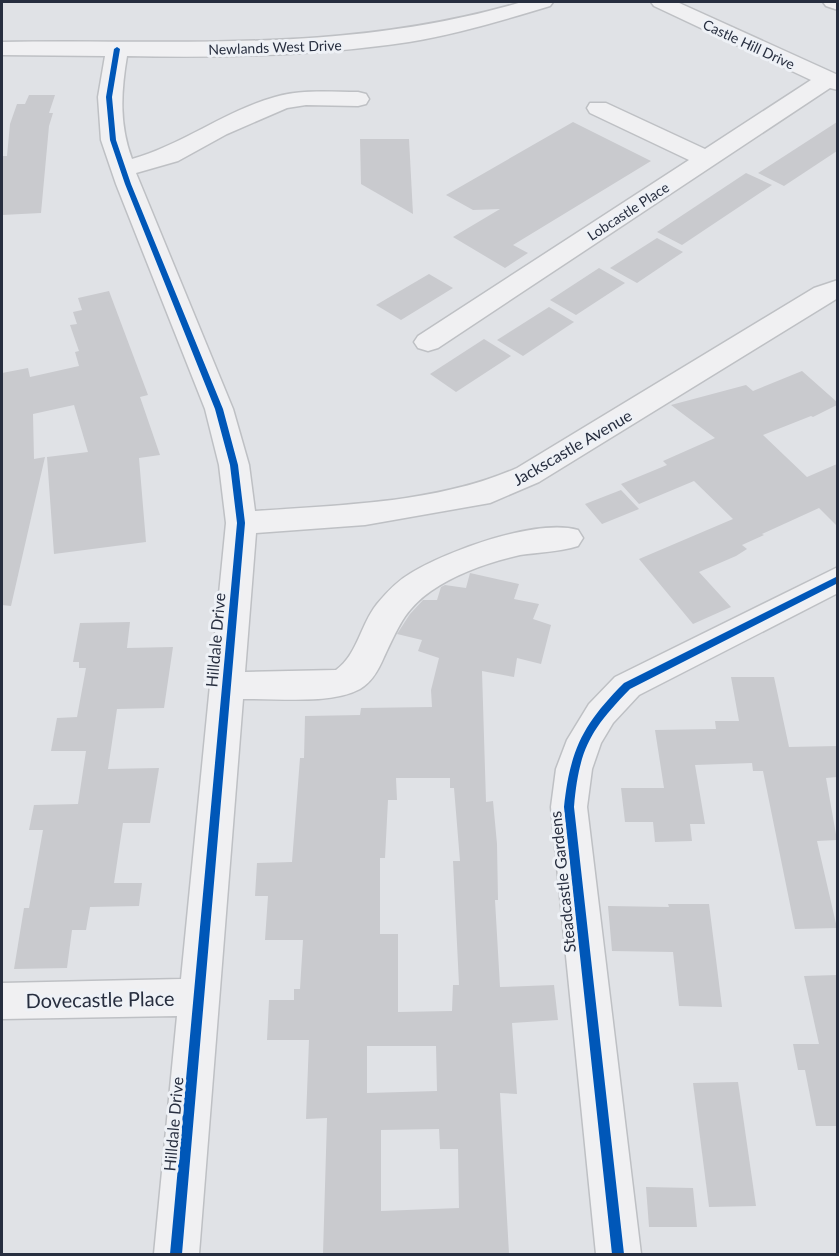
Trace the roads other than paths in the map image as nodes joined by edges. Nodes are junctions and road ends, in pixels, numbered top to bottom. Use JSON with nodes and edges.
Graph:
{"nodes":[{"id":1,"x":543,"y":2,"type":"edge"},
{"id":2,"x":661,"y":2,"type":"edge"},
{"id":3,"x":832,"y":2,"type":"edge"},
{"id":4,"x":837,"y":4,"type":"edge"},
{"id":5,"x":2,"y":48,"type":"edge"},
{"id":6,"x":117,"y":49,"type":"junction"},
{"id":7,"x":832,"y":81,"type":"edge"},
{"id":8,"x":358,"y":99,"type":"dead end"},
{"id":9,"x":598,"y":108,"type":"dead end"},
{"id":10,"x":707,"y":159,"type":"junction"},
{"id":11,"x":123,"y":169,"type":"junction"},
{"id":12,"x":837,"y":288,"type":"edge"},
{"id":13,"x":428,"y":342,"type":"dead end"},
{"id":14,"x":241,"y":523,"type":"junction"},
{"id":15,"x":567,"y":538,"type":"dead end"},
{"id":16,"x":837,"y":579,"type":"edge"},
{"id":17,"x":226,"y":686,"type":"junction"},
{"id":18,"x":199,"y":997,"type":"junction"},
{"id":19,"x":2,"y":1000,"type":"edge"},
{"id":20,"x":176,"y":1254,"type":"edge"},
{"id":21,"x":618,"y":1254,"type":"edge"}],
"edges":[{"from":1,"to":6,"type":"street","name":"Newlands West Drive"},
{"from":2,"to":7,"type":"street","name":"Castle Hill Drive"},
{"from":3,"to":4,"type":"street"},
{"from":5,"to":6,"type":"street","name":"Newlands West Drive"},
{"from":6,"to":11,"type":"street","name":"Hilldale Drive"},
{"from":7,"to":10,"type":"street","name":"Lobcastle Place"},
{"from":8,"to":11,"type":"street"},
{"from":9,"to":10,"type":"street"},
{"from":10,"to":13,"type":"street","name":"Lobcastle Place"},
{"from":11,"to":14,"type":"street","name":"Hilldale Drive"},
{"from":12,"to":14,"type":"street","name":"Jackscastle Avenue"},
{"from":14,"to":17,"type":"street","name":"Hilldale Drive"},
{"from":15,"to":17,"type":"street"},
{"from":16,"to":21,"type":"street","name":"Steadcastle Gardens"},
{"from":17,"to":18,"type":"street","name":"Hilldale Drive"},
{"from":18,"to":19,"type":"street","name":"Dovecastle Place"},
{"from":18,"to":20,"type":"street","name":"Hilldale Drive"}]}
